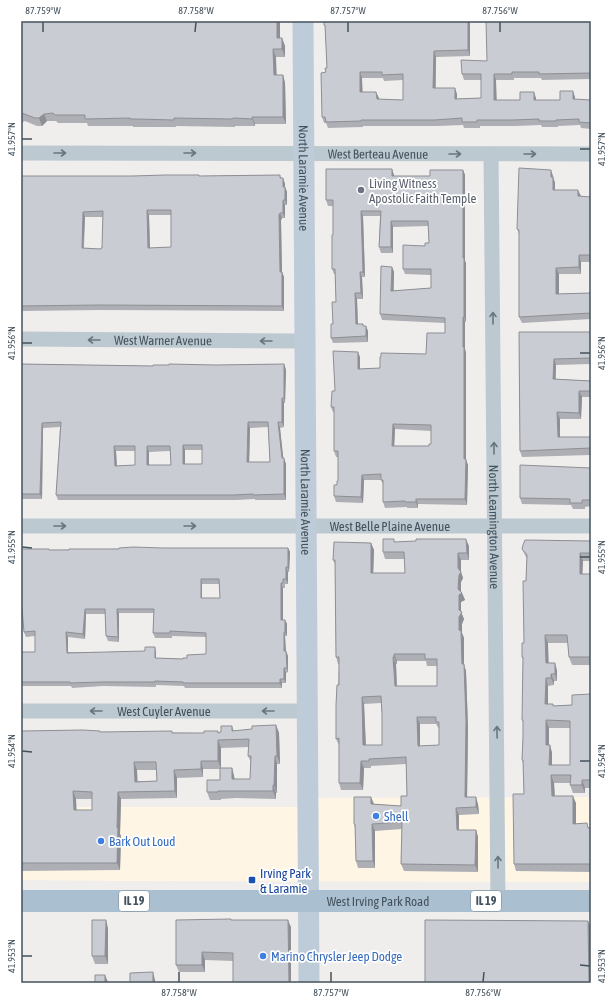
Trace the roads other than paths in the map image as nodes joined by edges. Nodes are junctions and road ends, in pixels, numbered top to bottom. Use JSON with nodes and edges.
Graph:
{"nodes":[{"id":1,"x":303,"y":21,"type":"edge"},
{"id":2,"x":21,"y":153,"type":"edge"},
{"id":3,"x":304,"y":154,"type":"junction"},
{"id":4,"x":491,"y":154,"type":"junction"},
{"id":5,"x":591,"y":154,"type":"edge"},
{"id":6,"x":21,"y":339,"type":"edge"},
{"id":7,"x":305,"y":341,"type":"junction"},
{"id":8,"x":21,"y":526,"type":"edge"},
{"id":9,"x":306,"y":526,"type":"junction"},
{"id":10,"x":494,"y":526,"type":"junction"},
{"id":11,"x":591,"y":526,"type":"edge"},
{"id":12,"x":21,"y":711,"type":"edge"},
{"id":13,"x":307,"y":711,"type":"junction"},
{"id":14,"x":21,"y":901,"type":"edge"},
{"id":15,"x":309,"y":901,"type":"junction"},
{"id":16,"x":498,"y":901,"type":"junction"},
{"id":17,"x":591,"y":901,"type":"edge"},
{"id":18,"x":309,"y":983,"type":"edge"}],
"edges":[{"from":1,"to":3,"type":"street","name":"North Laramie Avenue"},
{"from":2,"to":3,"type":"street","name":"West Berteau Avenue","one_way":true},
{"from":3,"to":4,"type":"street","name":"West Berteau Avenue","one_way":true},
{"from":3,"to":7,"type":"street","name":"North Laramie Avenue"},
{"from":4,"to":5,"type":"street","name":"West Berteau Avenue","one_way":true},
{"from":10,"to":4,"type":"street","name":"North Leamington Avenue","one_way":true},
{"from":7,"to":6,"type":"street","name":"West Warner Avenue","one_way":true},
{"from":7,"to":9,"type":"street","name":"North Laramie Avenue"},
{"from":8,"to":9,"type":"street","name":"West Belle Plaine Avenue","one_way":true},
{"from":9,"to":10,"type":"street","name":"West Belle Plaine Avenue"},
{"from":9,"to":13,"type":"street","name":"North Laramie Avenue"},
{"from":10,"to":11,"type":"street","name":"West Belle Plaine Avenue"},
{"from":16,"to":10,"type":"street","name":"North Leamington Avenue","one_way":true},
{"from":13,"to":12,"type":"street","name":"West Cuyler Avenue","one_way":true},
{"from":13,"to":15,"type":"street","name":"North Laramie Avenue"},
{"from":14,"to":15,"type":"main road","name":"West Irving Park Road","number":"IL 19"},
{"from":15,"to":16,"type":"main road","name":"West Irving Park Road","number":"IL 19"},
{"from":15,"to":18,"type":"street","name":"North Laramie Avenue"},
{"from":16,"to":17,"type":"main road","name":"West Irving Park Road","number":"IL 19"}]}
